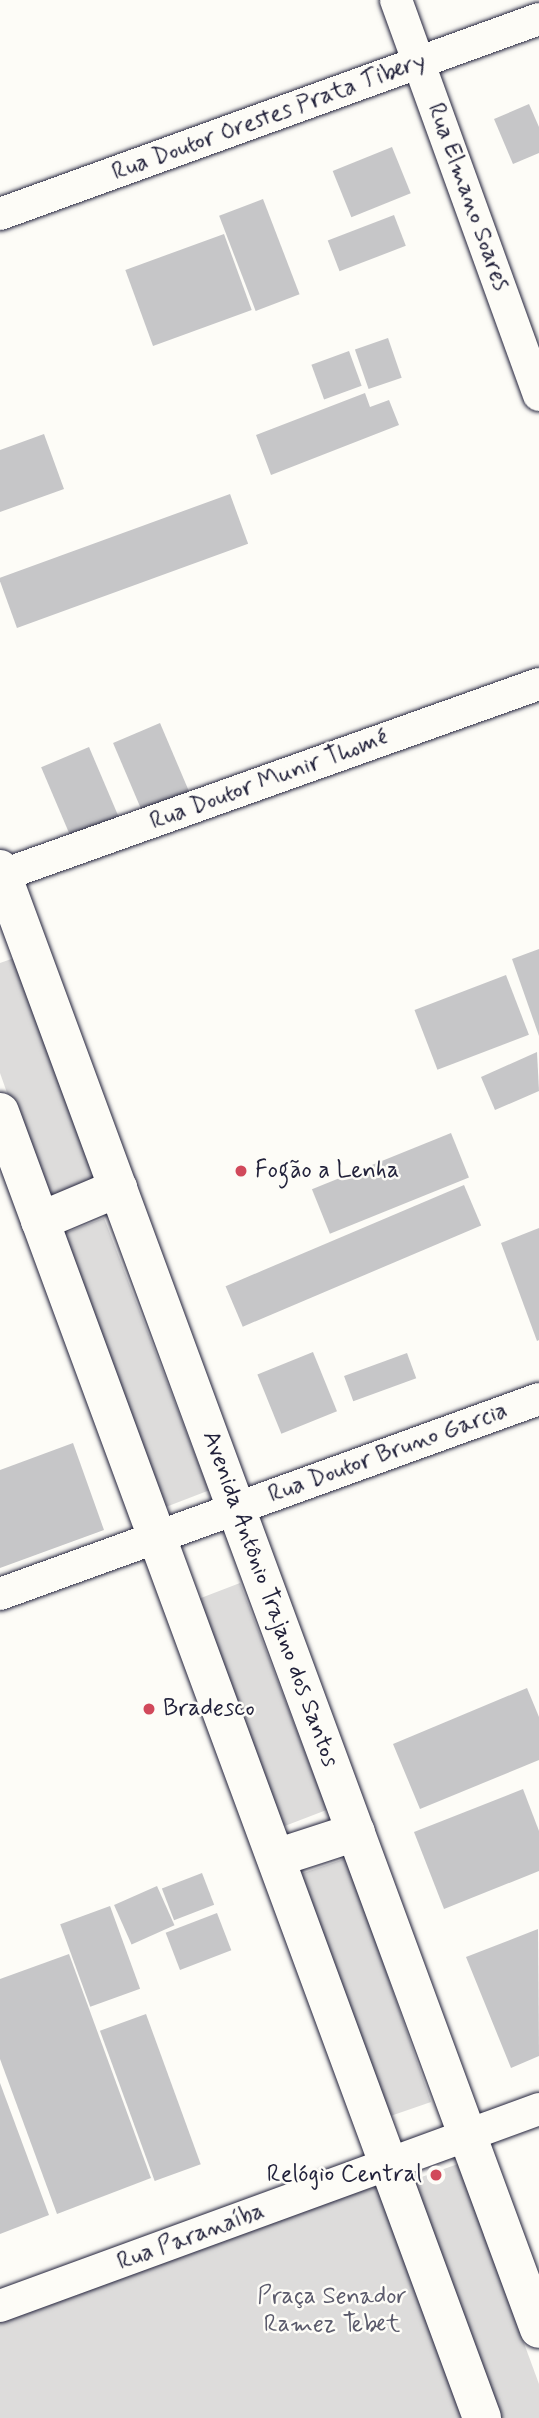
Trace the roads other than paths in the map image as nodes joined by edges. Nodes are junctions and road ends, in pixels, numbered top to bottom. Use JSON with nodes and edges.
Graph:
{"nodes":[{"id":1,"x":396,"y":0,"type":"edge"},
{"id":2,"x":539,"y":19,"type":"edge"},
{"id":3,"x":420,"y":62,"type":"junction"},
{"id":4,"x":0,"y":214,"type":"edge"},
{"id":5,"x":539,"y":396,"type":"edge"},
{"id":6,"x":539,"y":684,"type":"edge"},
{"id":7,"x":1,"y":874,"type":"edge"},
{"id":8,"x":0,"y":1112,"type":"edge"},
{"id":9,"x":118,"y":1188,"type":"junction"},
{"id":10,"x":40,"y":1221,"type":"junction"},
{"id":11,"x":539,"y":1398,"type":"edge"},
{"id":12,"x":236,"y":1508,"type":"junction"},
{"id":13,"x":157,"y":1537,"type":"junction"},
{"id":14,"x":0,"y":1594,"type":"edge"},
{"id":15,"x":356,"y":1832,"type":"junction"},
{"id":16,"x":276,"y":1858,"type":"junction"},
{"id":17,"x":539,"y":2109,"type":"edge"},
{"id":18,"x":467,"y":2136,"type":"junction"},
{"id":19,"x":389,"y":2164,"type":"junction"},
{"id":20,"x":0,"y":2306,"type":"edge"},
{"id":21,"x":539,"y":2329,"type":"edge"},
{"id":22,"x":482,"y":2418,"type":"edge"}],
"edges":[{"from":1,"to":3,"type":"street","name":"Rua Elmano Soares"},
{"from":2,"to":3,"type":"street","name":"Rua Doutor Orestes Prata Tibery"},
{"from":3,"to":4,"type":"street","name":"Rua Doutor Orestes Prata Tibery"},
{"from":3,"to":5,"type":"street","name":"Rua Elmano Soares"},
{"from":6,"to":7,"type":"street","name":"Rua Doutor Munir Thomé"},
{"from":7,"to":9,"type":"main road","name":"Avenida Antônio Trajano dos Santos"},
{"from":8,"to":10,"type":"main road"},
{"from":9,"to":10,"type":"main road"},
{"from":9,"to":12,"type":"main road","name":"Avenida Antônio Trajano dos Santos"},
{"from":10,"to":13,"type":"main road"},
{"from":11,"to":12,"type":"street","name":"Rua Doutor Bruno Garcia"},
{"from":12,"to":13,"type":"street","name":"Rua Doutor Bruno Garcia"},
{"from":12,"to":15,"type":"main road","name":"Avenida Antônio Trajano dos Santos"},
{"from":13,"to":14,"type":"street","name":"Rua Doutor Bruno Garcia"},
{"from":13,"to":16,"type":"main road"},
{"from":15,"to":16,"type":"main road"},
{"from":15,"to":18,"type":"main road","name":"Avenida Antônio Trajano dos Santos"},
{"from":16,"to":19,"type":"main road"},
{"from":17,"to":18,"type":"street","name":"Rua Paranaíba"},
{"from":18,"to":19,"type":"street","name":"Rua Paranaíba"},
{"from":18,"to":21,"type":"main road","name":"Avenida Antônio Trajano dos Santos"},
{"from":19,"to":20,"type":"street","name":"Rua Paranaíba"},
{"from":19,"to":22,"type":"main road"}]}
